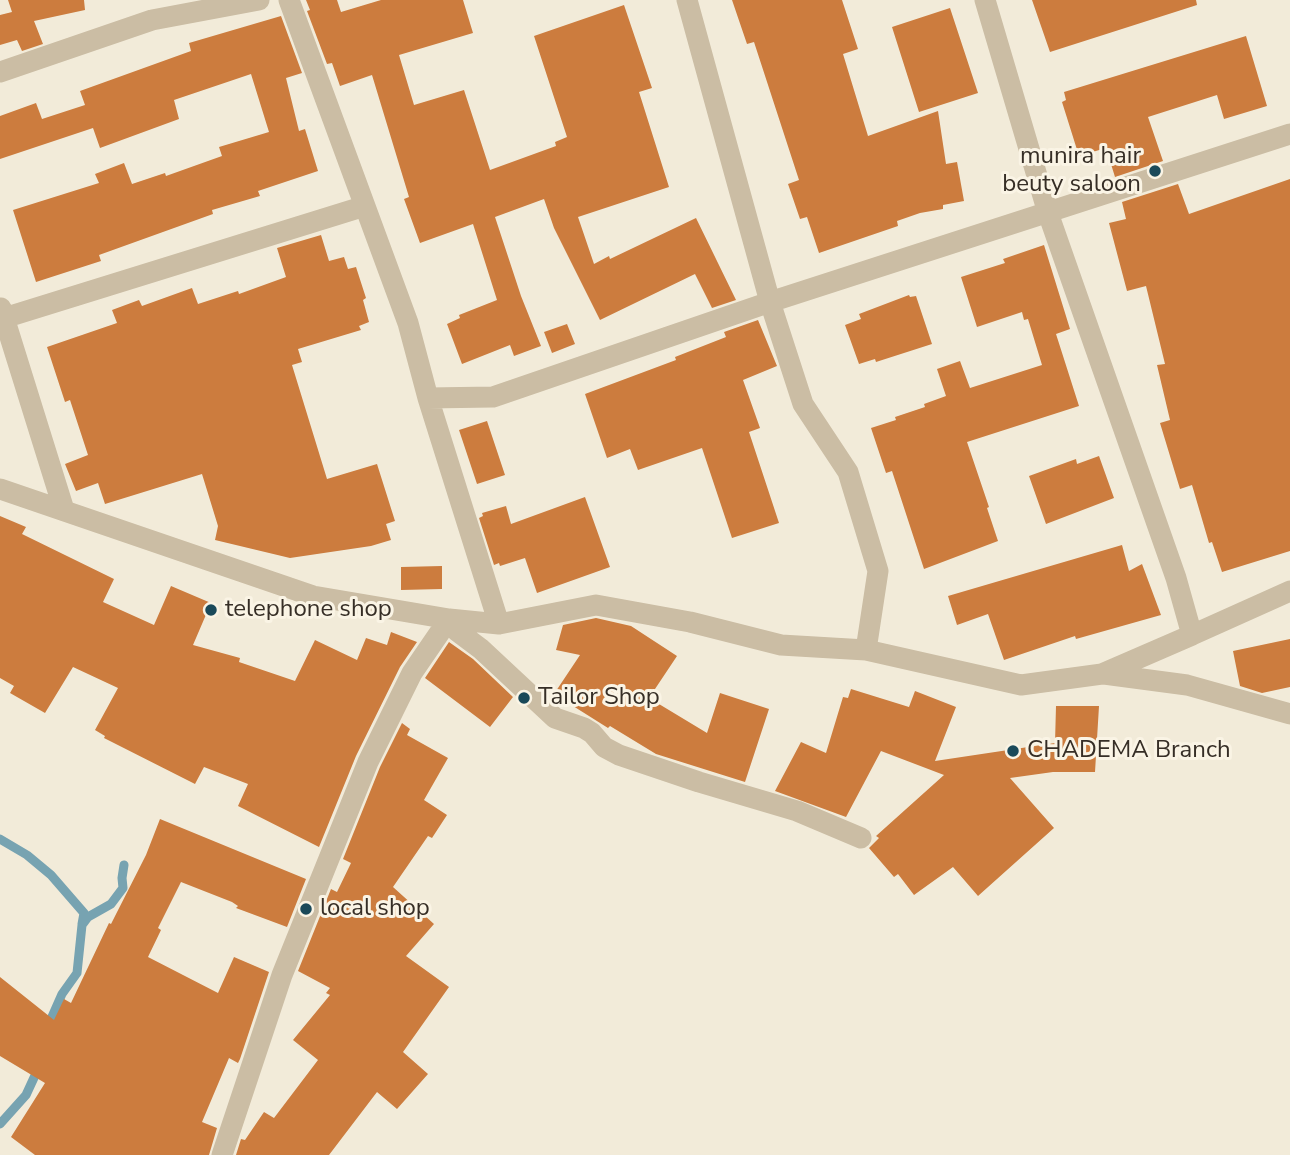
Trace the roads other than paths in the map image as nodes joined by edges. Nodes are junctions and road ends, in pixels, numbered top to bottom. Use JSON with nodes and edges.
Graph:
{"nodes":[{"id":1,"x":259,"y":0,"type":"edge"},
{"id":2,"x":289,"y":0,"type":"edge"},
{"id":3,"x":687,"y":0,"type":"edge"},
{"id":4,"x":985,"y":0,"type":"edge"},
{"id":5,"x":149,"y":10,"type":"edge"},
{"id":6,"x":0,"y":72,"type":"edge"},
{"id":7,"x":1290,"y":134,"type":"edge"},
{"id":8,"x":365,"y":206,"type":"junction"},
{"id":9,"x":1048,"y":213,"type":"junction"},
{"id":10,"x":770,"y":302,"type":"junction"},
{"id":11,"x":2,"y":312,"type":"edge"},
{"id":12,"x":428,"y":398,"type":"junction"},
{"id":13,"x":0,"y":489,"type":"edge"},
{"id":14,"x":64,"y":510,"type":"junction"},
{"id":15,"x":1290,"y":591,"type":"edge"},
{"id":16,"x":449,"y":619,"type":"junction"},
{"id":17,"x":499,"y":624,"type":"junction"},
{"id":18,"x":1192,"y":635,"type":"junction"},
{"id":19,"x":866,"y":650,"type":"junction"},
{"id":20,"x":1102,"y":674,"type":"junction"},
{"id":21,"x":1290,"y":714,"type":"edge"},
{"id":22,"x":861,"y":838,"type":"dead end"},
{"id":23,"x":222,"y":1155,"type":"edge"}],
"edges":[{"from":1,"to":5,"type":"street"},
{"from":2,"to":8,"type":"street"},
{"from":3,"to":10,"type":"street"},
{"from":4,"to":9,"type":"street"},
{"from":5,"to":6,"type":"street"},
{"from":7,"to":9,"type":"street"},
{"from":8,"to":11,"type":"street"},
{"from":8,"to":12,"type":"street"},
{"from":9,"to":10,"type":"street"},
{"from":9,"to":18,"type":"street"},
{"from":10,"to":12,"type":"street"},
{"from":10,"to":19,"type":"street"},
{"from":11,"to":14,"type":"street"},
{"from":12,"to":17,"type":"street"},
{"from":13,"to":14,"type":"street"},
{"from":14,"to":16,"type":"street"},
{"from":15,"to":18,"type":"street"},
{"from":16,"to":17,"type":"street"},
{"from":16,"to":22,"type":"street"},
{"from":16,"to":23,"type":"street"},
{"from":17,"to":19,"type":"street"},
{"from":18,"to":20,"type":"street"},
{"from":19,"to":20,"type":"street"},
{"from":20,"to":21,"type":"street"}]}
